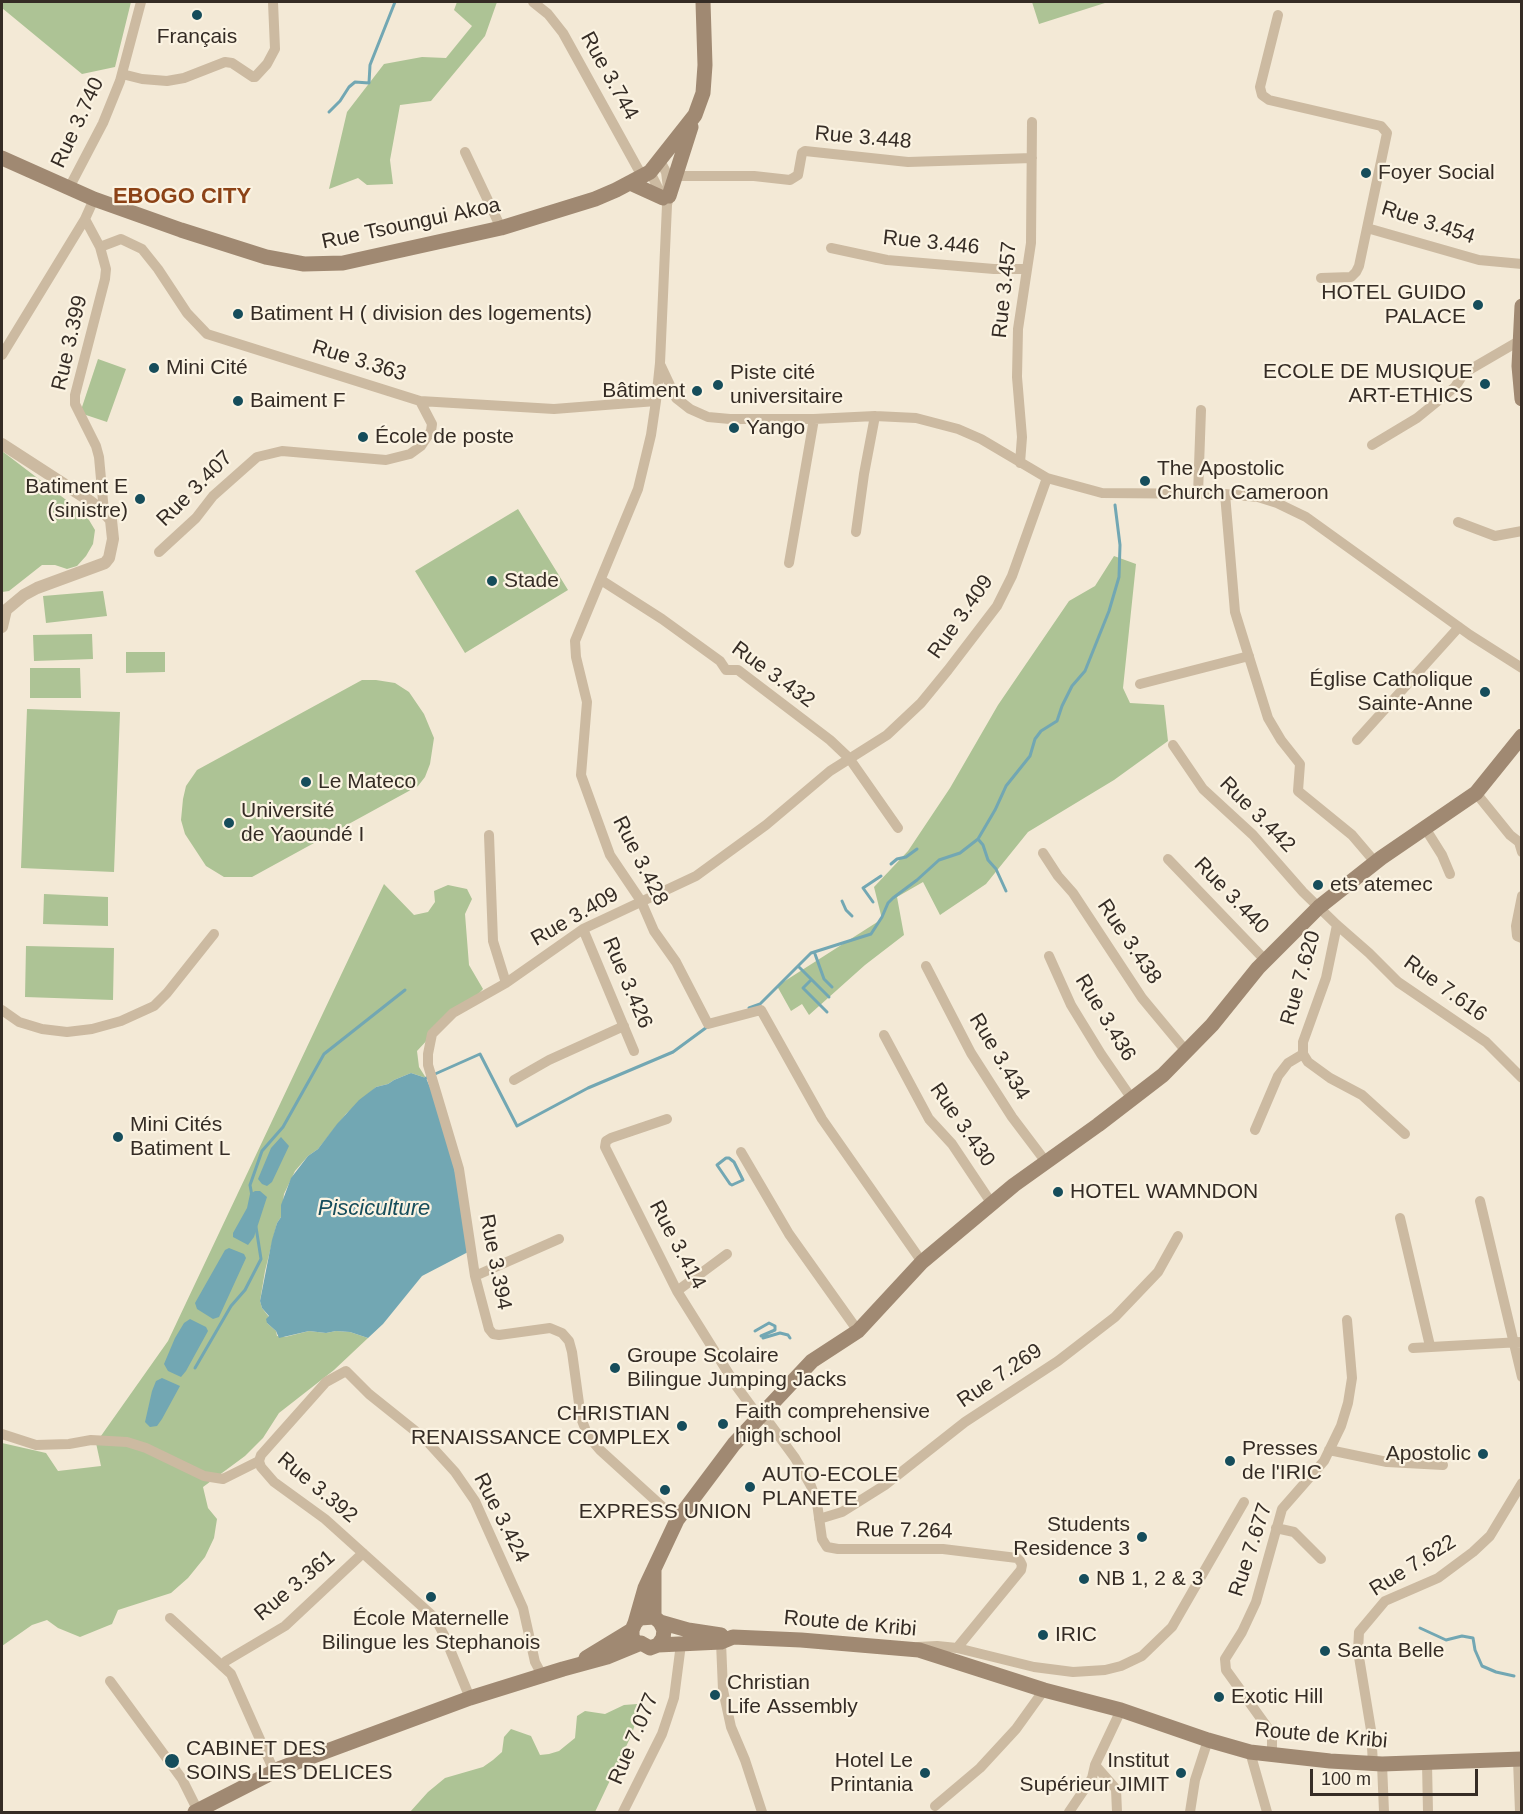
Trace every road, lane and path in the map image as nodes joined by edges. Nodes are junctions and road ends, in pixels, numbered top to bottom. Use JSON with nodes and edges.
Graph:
{"nodes":[{"id":1,"x":141,"y":2,"type":"edge"},
{"id":2,"x":273,"y":2,"type":"edge"},
{"id":3,"x":533,"y":2,"type":"edge"},
{"id":4,"x":704,"y":2,"type":"edge"},
{"id":5,"x":1278,"y":15,"type":"dead end"},
{"id":6,"x":122,"y":74,"type":"junction"},
{"id":7,"x":695,"y":114,"type":"junction"},
{"id":8,"x":1032,"y":122,"type":"dead end"},
{"id":9,"x":465,"y":152,"type":"dead end"},
{"id":10,"x":2,"y":158,"type":"edge"},
{"id":11,"x":1032,"y":158,"type":"junction"},
{"id":12,"x":645,"y":173,"type":"junction"},
{"id":13,"x":675,"y":176,"type":"junction"},
{"id":14,"x":69,"y":188,"type":"junction"},
{"id":15,"x":94,"y":199,"type":"junction"},
{"id":16,"x":666,"y":200,"type":"junction"},
{"id":17,"x":85,"y":219,"type":"junction"},
{"id":18,"x":501,"y":228,"type":"junction"},
{"id":19,"x":1367,"y":228,"type":"junction"},
{"id":20,"x":100,"y":247,"type":"junction"},
{"id":21,"x":831,"y":248,"type":"dead end"},
{"id":22,"x":1521,"y":264,"type":"edge"},
{"id":23,"x":1027,"y":269,"type":"junction"},
{"id":24,"x":1321,"y":278,"type":"dead end"},
{"id":25,"x":1521,"y":306,"type":"edge"},
{"id":26,"x":1519,"y":341,"type":"junction"},
{"id":27,"x":2,"y":355,"type":"edge"},
{"id":28,"x":660,"y":363,"type":"junction"},
{"id":29,"x":1521,"y":399,"type":"edge"},
{"id":30,"x":420,"y":401,"type":"junction"},
{"id":31,"x":656,"y":401,"type":"junction"},
{"id":32,"x":1201,"y":410,"type":"dead end"},
{"id":33,"x":875,"y":416,"type":"junction"},
{"id":34,"x":814,"y":419,"type":"junction"},
{"id":35,"x":2,"y":444,"type":"edge"},
{"id":36,"x":1372,"y":445,"type":"dead end"},
{"id":37,"x":1020,"y":463,"type":"junction"},
{"id":38,"x":1047,"y":478,"type":"junction"},
{"id":39,"x":1198,"y":494,"type":"junction"},
{"id":40,"x":1225,"y":494,"type":"junction"},
{"id":41,"x":104,"y":512,"type":"junction"},
{"id":42,"x":1458,"y":522,"type":"dead end"},
{"id":43,"x":1521,"y":531,"type":"edge"},
{"id":44,"x":856,"y":532,"type":"dead end"},
{"id":45,"x":159,"y":552,"type":"dead end"},
{"id":46,"x":789,"y":563,"type":"dead end"},
{"id":47,"x":601,"y":580,"type":"junction"},
{"id":48,"x":2,"y":627,"type":"edge"},
{"id":49,"x":1459,"y":627,"type":"junction"},
{"id":50,"x":1249,"y":656,"type":"junction"},
{"id":51,"x":1521,"y":668,"type":"edge"},
{"id":52,"x":1140,"y":684,"type":"dead end"},
{"id":53,"x":1521,"y":736,"type":"edge"},
{"id":54,"x":1357,"y":740,"type":"dead end"},
{"id":55,"x":1173,"y":745,"type":"dead end"},
{"id":56,"x":849,"y":758,"type":"junction"},
{"id":57,"x":1476,"y":793,"type":"junction"},
{"id":58,"x":898,"y":828,"type":"dead end"},
{"id":59,"x":1425,"y":828,"type":"junction"},
{"id":60,"x":489,"y":835,"type":"dead end"},
{"id":61,"x":1521,"y":852,"type":"edge"},
{"id":62,"x":1043,"y":853,"type":"dead end"},
{"id":63,"x":1168,"y":859,"type":"dead end"},
{"id":64,"x":1375,"y":862,"type":"junction"},
{"id":65,"x":1450,"y":874,"type":"dead end"},
{"id":66,"x":1521,"y":896,"type":"edge"},
{"id":67,"x":640,"y":901,"type":"junction"},
{"id":68,"x":1319,"y":907,"type":"junction"},
{"id":69,"x":1337,"y":925,"type":"junction"},
{"id":70,"x":583,"y":929,"type":"junction"},
{"id":71,"x":214,"y":934,"type":"dead end"},
{"id":72,"x":1521,"y":938,"type":"edge"},
{"id":73,"x":1049,"y":956,"type":"dead end"},
{"id":74,"x":1266,"y":961,"type":"junction"},
{"id":75,"x":926,"y":966,"type":"dead end"},
{"id":76,"x":506,"y":983,"type":"junction"},
{"id":77,"x":2,"y":1010,"type":"edge"},
{"id":78,"x":624,"y":1026,"type":"junction"},
{"id":79,"x":884,"y":1035,"type":"dead end"},
{"id":80,"x":430,"y":1044,"type":"joint"},
{"id":81,"x":634,"y":1051,"type":"dead end"},
{"id":82,"x":1186,"y":1051,"type":"junction"},
{"id":83,"x":1303,"y":1054,"type":"junction"},
{"id":84,"x":1521,"y":1078,"type":"edge"},
{"id":85,"x":514,"y":1080,"type":"dead end"},
{"id":86,"x":1132,"y":1099,"type":"junction"},
{"id":87,"x":667,"y":1119,"type":"dead end"},
{"id":88,"x":1255,"y":1130,"type":"dead end"},
{"id":89,"x":1405,"y":1134,"type":"dead end"},
{"id":90,"x":741,"y":1152,"type":"dead end"},
{"id":91,"x":1046,"y":1162,"type":"junction"},
{"id":92,"x":1480,"y":1201,"type":"dead end"},
{"id":93,"x":992,"y":1204,"type":"junction"},
{"id":94,"x":1400,"y":1218,"type":"dead end"},
{"id":95,"x":1178,"y":1236,"type":"dead end"},
{"id":96,"x":559,"y":1239,"type":"dead end"},
{"id":97,"x":726,"y":1254,"type":"dead end"},
{"id":98,"x":922,"y":1262,"type":"junction"},
{"id":99,"x":475,"y":1276,"type":"junction"},
{"id":100,"x":677,"y":1291,"type":"junction"},
{"id":101,"x":1347,"y":1320,"type":"dead end"},
{"id":102,"x":858,"y":1331,"type":"junction"},
{"id":103,"x":1518,"y":1342,"type":"edge"},
{"id":104,"x":1430,"y":1346,"type":"junction"},
{"id":105,"x":1413,"y":1348,"type":"dead end"},
{"id":106,"x":1521,"y":1377,"type":"edge"},
{"id":107,"x":760,"y":1415,"type":"junction"},
{"id":108,"x":2,"y":1434,"type":"edge"},
{"id":109,"x":1329,"y":1450,"type":"junction"},
{"id":110,"x":259,"y":1461,"type":"junction"},
{"id":111,"x":1443,"y":1465,"type":"dead end"},
{"id":112,"x":1520,"y":1488,"type":"edge"},
{"id":113,"x":1244,"y":1502,"type":"dead end"},
{"id":114,"x":819,"y":1519,"type":"junction"},
{"id":115,"x":676,"y":1520,"type":"junction"},
{"id":116,"x":1276,"y":1528,"type":"junction"},
{"id":117,"x":363,"y":1553,"type":"junction"},
{"id":118,"x":1321,"y":1559,"type":"dead end"},
{"id":119,"x":654,"y":1568,"type":"junction"},
{"id":120,"x":170,"y":1618,"type":"dead end"},
{"id":121,"x":657,"y":1619,"type":"junction"},
{"id":122,"x":633,"y":1626,"type":"junction"},
{"id":123,"x":727,"y":1640,"type":"junction"},
{"id":124,"x":641,"y":1643,"type":"junction"},
{"id":125,"x":681,"y":1644,"type":"junction"},
{"id":126,"x":658,"y":1645,"type":"junction"},
{"id":127,"x":909,"y":1648,"type":"junction"},
{"id":128,"x":957,"y":1648,"type":"junction"},
{"id":129,"x":222,"y":1666,"type":"junction"},
{"id":130,"x":563,"y":1669,"type":"junction"},
{"id":131,"x":542,"y":1675,"type":"junction"},
{"id":132,"x":110,"y":1681,"type":"dead end"},
{"id":133,"x":1044,"y":1690,"type":"junction"},
{"id":134,"x":470,"y":1698,"type":"junction"},
{"id":135,"x":1121,"y":1710,"type":"junction"},
{"id":136,"x":1208,"y":1740,"type":"junction"},
{"id":137,"x":1250,"y":1752,"type":"junction"},
{"id":138,"x":1272,"y":1754,"type":"junction"},
{"id":139,"x":1520,"y":1760,"type":"edge"},
{"id":140,"x":1427,"y":1763,"type":"junction"},
{"id":141,"x":1378,"y":1764,"type":"junction"},
{"id":142,"x":1095,"y":1765,"type":"junction"},
{"id":143,"x":274,"y":1771,"type":"junction"},
{"id":144,"x":935,"y":1806,"type":"dead end"},
{"id":145,"x":196,"y":1812,"type":"edge"},
{"id":146,"x":623,"y":1812,"type":"edge"},
{"id":147,"x":762,"y":1812,"type":"edge"},
{"id":148,"x":1069,"y":1812,"type":"edge"},
{"id":149,"x":1117,"y":1812,"type":"edge"},
{"id":150,"x":1190,"y":1812,"type":"edge"},
{"id":151,"x":1266,"y":1812,"type":"edge"},
{"id":152,"x":1384,"y":1812,"type":"edge"},
{"id":153,"x":1428,"y":1812,"type":"edge"},
{"id":154,"x":1520,"y":1812,"type":"edge"}],
"edges":[{"from":1,"to":6,"type":"street","name":"Rue 3.740"},
{"from":2,"to":6,"type":"street","name":"Rue 3.740"},
{"from":3,"to":12,"type":"street","name":"Rue 3.744"},
{"from":4,"to":7,"type":"main road","name":"Rue Tsoungui Akoa"},
{"from":5,"to":19,"type":"street","name":"Rue 3.454"},
{"from":6,"to":14,"type":"street","name":"Rue 3.740"},
{"from":7,"to":12,"type":"main road","name":"Rue Tsoungui Akoa"},
{"from":7,"to":13,"type":"main road"},
{"from":8,"to":11,"type":"street","name":"Rue 3.457"},
{"from":9,"to":18,"type":"street"},
{"from":10,"to":14,"type":"main road","name":"Rue Tsoungui Akoa"},
{"from":11,"to":13,"type":"street","name":"Rue 3.448"},
{"from":11,"to":23,"type":"street","name":"Rue 3.457"},
{"from":12,"to":16,"type":"main road"},
{"from":12,"to":16,"type":"street","name":"Rue 3.744"},
{"from":12,"to":18,"type":"main road","name":"Rue Tsoungui Akoa"},
{"from":13,"to":16,"type":"main road"},
{"from":14,"to":15,"type":"main road","name":"Rue Tsoungui Akoa"},
{"from":15,"to":17,"type":"street"},
{"from":15,"to":18,"type":"main road","name":"Rue Tsoungui Akoa"},
{"from":16,"to":28,"type":"street","name":"Rue 3.428"},
{"from":17,"to":20,"type":"street","name":"Rue 3.399"},
{"from":17,"to":27,"type":"street"},
{"from":19,"to":22,"type":"street","name":"Rue 3.454"},
{"from":19,"to":24,"type":"street"},
{"from":20,"to":30,"type":"street","name":"Rue 3.363"},
{"from":20,"to":41,"type":"street","name":"Rue 3.399"},
{"from":21,"to":23,"type":"street","name":"Rue 3.446"},
{"from":23,"to":37,"type":"street","name":"Rue 3.457"},
{"from":25,"to":26,"type":"main road"},
{"from":26,"to":29,"type":"main road"},
{"from":26,"to":36,"type":"street"},
{"from":28,"to":31,"type":"street","name":"Rue 3.428"},
{"from":28,"to":34,"type":"street"},
{"from":30,"to":31,"type":"street","name":"Rue 3.363"},
{"from":30,"to":45,"type":"street","name":"Rue 3.407"},
{"from":31,"to":47,"type":"street","name":"Rue 3.428"},
{"from":32,"to":39,"type":"street"},
{"from":33,"to":34,"type":"street"},
{"from":33,"to":37,"type":"street"},
{"from":33,"to":44,"type":"street"},
{"from":34,"to":46,"type":"street"},
{"from":35,"to":41,"type":"street"},
{"from":37,"to":38,"type":"street"},
{"from":38,"to":39,"type":"street"},
{"from":38,"to":56,"type":"street","name":"Rue 3.409"},
{"from":39,"to":40,"type":"street"},
{"from":40,"to":49,"type":"street"},
{"from":40,"to":50,"type":"street"},
{"from":41,"to":48,"type":"street"},
{"from":42,"to":43,"type":"street"},
{"from":47,"to":56,"type":"street","name":"Rue 3.432"},
{"from":47,"to":67,"type":"street","name":"Rue 3.428"},
{"from":49,"to":51,"type":"street"},
{"from":49,"to":54,"type":"street"},
{"from":50,"to":52,"type":"street"},
{"from":50,"to":64,"type":"street"},
{"from":53,"to":57,"type":"main road"},
{"from":55,"to":68,"type":"street","name":"Rue 3.442"},
{"from":56,"to":58,"type":"street","name":"Rue 3.432"},
{"from":56,"to":67,"type":"street","name":"Rue 3.409"},
{"from":57,"to":59,"type":"main road"},
{"from":57,"to":61,"type":"street"},
{"from":59,"to":64,"type":"main road"},
{"from":59,"to":65,"type":"street"},
{"from":60,"to":76,"type":"street"},
{"from":62,"to":82,"type":"street","name":"Rue 3.438"},
{"from":63,"to":74,"type":"street","name":"Rue 3.440"},
{"from":64,"to":68,"type":"main road"},
{"from":66,"to":72,"type":"street"},
{"from":67,"to":70,"type":"street","name":"Rue 3.409"},
{"from":67,"to":98,"type":"street","name":"Rue 3.428"},
{"from":68,"to":69,"type":"street","name":"Rue 7.616"},
{"from":68,"to":74,"type":"main road"},
{"from":69,"to":83,"type":"street","name":"Rue 7.620"},
{"from":69,"to":84,"type":"street","name":"Rue 7.616"},
{"from":70,"to":76,"type":"street","name":"Rue 3.409"},
{"from":70,"to":78,"type":"street","name":"Rue 3.426"},
{"from":71,"to":77,"type":"street"},
{"from":73,"to":86,"type":"street","name":"Rue 3.436"},
{"from":74,"to":82,"type":"main road"},
{"from":75,"to":91,"type":"street","name":"Rue 3.434"},
{"from":76,"to":80,"type":"street","name":"Rue 3.409"},
{"from":78,"to":81,"type":"street","name":"Rue 3.426"},
{"from":78,"to":85,"type":"street"},
{"from":79,"to":93,"type":"street","name":"Rue 3.430"},
{"from":80,"to":99,"type":"street","name":"Rue 3.394"},
{"from":82,"to":86,"type":"main road"},
{"from":83,"to":88,"type":"street"},
{"from":83,"to":89,"type":"street","name":"Rue 7.620"},
{"from":86,"to":91,"type":"main road"},
{"from":87,"to":100,"type":"street","name":"Rue 3.414"},
{"from":90,"to":102,"type":"street"},
{"from":91,"to":93,"type":"main road"},
{"from":92,"to":103,"type":"street"},
{"from":93,"to":98,"type":"main road"},
{"from":94,"to":104,"type":"street"},
{"from":95,"to":114,"type":"street","name":"Rue 7.269"},
{"from":96,"to":99,"type":"street"},
{"from":97,"to":100,"type":"street"},
{"from":98,"to":102,"type":"main road"},
{"from":99,"to":115,"type":"street","name":"Rue 3.394"},
{"from":100,"to":107,"type":"street","name":"Rue 3.414"},
{"from":101,"to":109,"type":"street","name":"Rue 7.677"},
{"from":102,"to":107,"type":"main road"},
{"from":103,"to":104,"type":"street"},
{"from":103,"to":106,"type":"street"},
{"from":104,"to":105,"type":"street"},
{"from":107,"to":114,"type":"street","name":"Rue 7.264"},
{"from":107,"to":115,"type":"main road"},
{"from":108,"to":110,"type":"street","name":"Rue 3.392"},
{"from":109,"to":111,"type":"street"},
{"from":109,"to":116,"type":"street","name":"Rue 7.677"},
{"from":110,"to":117,"type":"street","name":"Rue 3.392"},
{"from":110,"to":131,"type":"street","name":"Rue 3.424"},
{"from":112,"to":141,"type":"street","name":"Rue 7.622"},
{"from":113,"to":128,"type":"street"},
{"from":114,"to":128,"type":"street","name":"Rue 7.264"},
{"from":115,"to":119,"type":"main road"},
{"from":116,"to":118,"type":"street"},
{"from":116,"to":138,"type":"street","name":"Rue 7.677"},
{"from":117,"to":129,"type":"street","name":"Rue 3.361"},
{"from":117,"to":134,"type":"street","name":"Rue 3.392"},
{"from":119,"to":121,"type":"main road"},
{"from":119,"to":122,"type":"main road"},
{"from":120,"to":129,"type":"street"},
{"from":121,"to":122,"type":"main road"},
{"from":121,"to":123,"type":"main road"},
{"from":121,"to":126,"type":"main road"},
{"from":122,"to":124,"type":"main road"},
{"from":122,"to":130,"type":"main road"},
{"from":123,"to":125,"type":"main road","name":"Route de Kribi"},
{"from":123,"to":127,"type":"main road","name":"Route de Kribi"},
{"from":123,"to":147,"type":"street"},
{"from":124,"to":126,"type":"main road","name":"Route de Kribi"},
{"from":124,"to":130,"type":"main road"},
{"from":125,"to":126,"type":"main road","name":"Route de Kribi"},
{"from":125,"to":146,"type":"street","name":"Rue 7.077"},
{"from":127,"to":128,"type":"street"},
{"from":127,"to":133,"type":"main road","name":"Route de Kribi"},
{"from":129,"to":143,"type":"street"},
{"from":130,"to":131,"type":"main road"},
{"from":131,"to":134,"type":"main road"},
{"from":132,"to":145,"type":"street"},
{"from":133,"to":135,"type":"main road","name":"Route de Kribi"},
{"from":133,"to":144,"type":"street"},
{"from":134,"to":143,"type":"main road"},
{"from":135,"to":136,"type":"main road","name":"Route de Kribi"},
{"from":135,"to":142,"type":"street"},
{"from":136,"to":137,"type":"main road","name":"Route de Kribi"},
{"from":136,"to":150,"type":"street"},
{"from":137,"to":138,"type":"main road","name":"Route de Kribi"},
{"from":137,"to":151,"type":"street"},
{"from":138,"to":141,"type":"main road","name":"Route de Kribi"},
{"from":139,"to":140,"type":"main road","name":"Route de Kribi"},
{"from":139,"to":154,"type":"street"},
{"from":140,"to":141,"type":"main road","name":"Route de Kribi"},
{"from":140,"to":153,"type":"street"},
{"from":141,"to":152,"type":"street","name":"Rue 7.622"},
{"from":142,"to":148,"type":"street"},
{"from":142,"to":149,"type":"street"},
{"from":143,"to":145,"type":"main road"}]}
